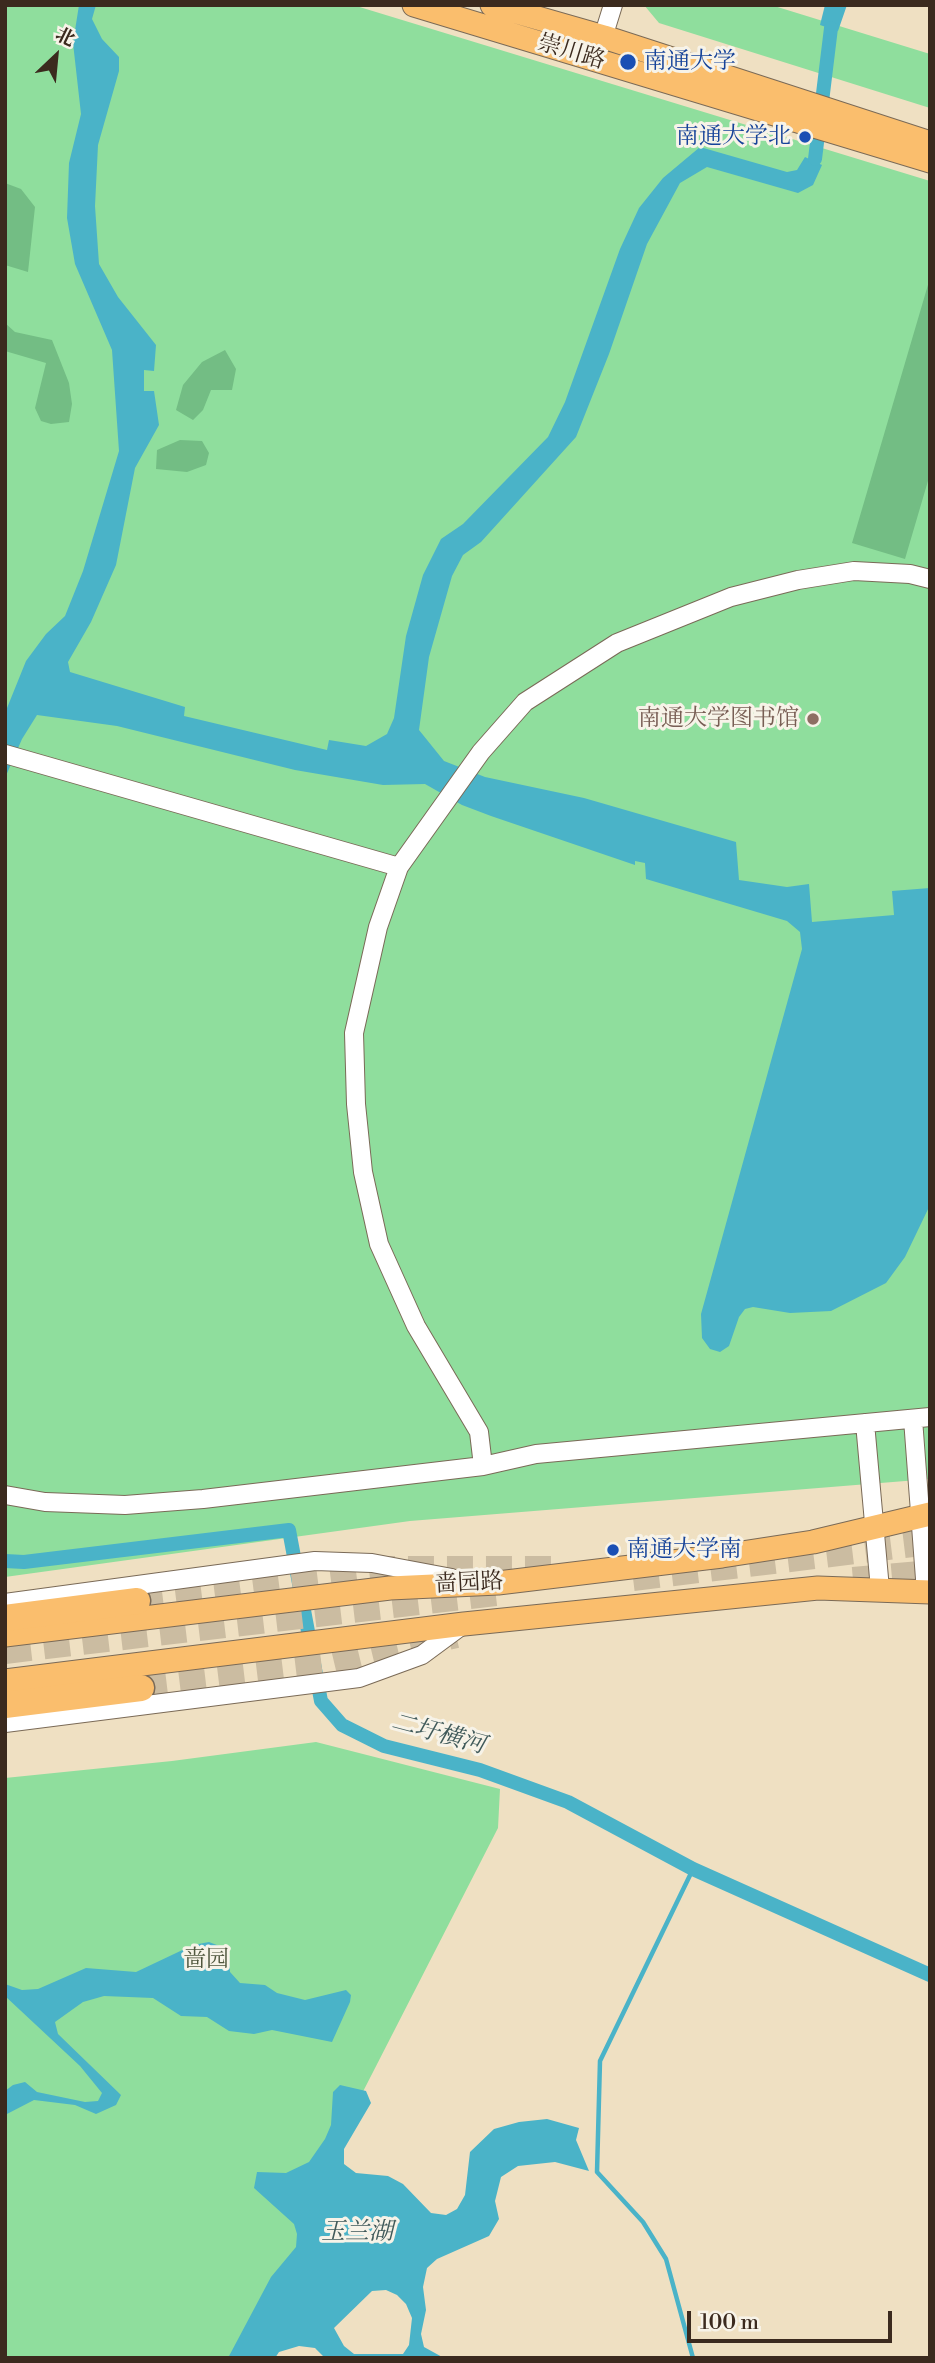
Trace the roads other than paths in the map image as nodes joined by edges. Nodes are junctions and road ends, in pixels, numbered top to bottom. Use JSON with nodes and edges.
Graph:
{"nodes":[{"id":1,"x":414,"y":5,"type":"edge"},
{"id":2,"x":492,"y":5,"type":"edge"},
{"id":3,"x":613,"y":5,"type":"edge"},
{"id":4,"x":604,"y":37,"type":"junction"},
{"id":5,"x":595,"y":60,"type":"junction"},
{"id":6,"x":930,"y":144,"type":"edge"},
{"id":7,"x":930,"y":161,"type":"edge"},
{"id":8,"x":930,"y":579,"type":"edge"},
{"id":9,"x":12,"y":756,"type":"edge"},
{"id":10,"x":399,"y":867,"type":"junction"},
{"id":11,"x":921,"y":1418,"type":"edge"},
{"id":12,"x":865,"y":1423,"type":"junction"},
{"id":13,"x":483,"y":1466,"type":"junction"},
{"id":14,"x":5,"y":1495,"type":"edge"},
{"id":15,"x":925,"y":1515,"type":"edge"},
{"id":16,"x":875,"y":1528,"type":"junction"},
{"id":17,"x":498,"y":1583,"type":"junction"},
{"id":18,"x":880,"y":1589,"type":"junction"},
{"id":19,"x":928,"y":1592,"type":"edge"},
{"id":20,"x":137,"y":1601,"type":"tunnel mouth"},
{"id":21,"x":5,"y":1603,"type":"edge"},
{"id":22,"x":5,"y":1618,"type":"edge"},
{"id":23,"x":464,"y":1624,"type":"junction"},
{"id":24,"x":5,"y":1635,"type":"edge"},
{"id":25,"x":5,"y":1681,"type":"edge"},
{"id":26,"x":141,"y":1688,"type":"tunnel mouth"},
{"id":27,"x":5,"y":1705,"type":"edge"},
{"id":28,"x":5,"y":1723,"type":"edge"}],
"edges":[{"from":1,"to":5,"type":"main road","name":"崇川路"},
{"from":2,"to":4,"type":"main road","name":"崇川路"},
{"from":3,"to":4,"type":"street"},
{"from":4,"to":5,"type":"street"},
{"from":4,"to":6,"type":"main road","name":"崇川路"},
{"from":5,"to":7,"type":"main road","name":"崇川路"},
{"from":8,"to":10,"type":"street"},
{"from":9,"to":10,"type":"street"},
{"from":10,"to":13,"type":"street"},
{"from":11,"to":12,"type":"street"},
{"from":11,"to":15,"type":"street"},
{"from":12,"to":13,"type":"street"},
{"from":12,"to":16,"type":"street"},
{"from":13,"to":14,"type":"street"},
{"from":15,"to":16,"type":"main road","name":"啬园路"},
{"from":15,"to":19,"type":"street"},
{"from":16,"to":17,"type":"main road","name":"啬园路"},
{"from":16,"to":18,"type":"street"},
{"from":17,"to":21,"type":"street"},
{"from":17,"to":24,"type":"main road","name":"啬园路"},
{"from":18,"to":19,"type":"main road","name":"啬园路"},
{"from":18,"to":23,"type":"main road","name":"啬园路"},
{"from":20,"to":22,"type":"highway"},
{"from":23,"to":25,"type":"main road","name":"啬园路"},
{"from":23,"to":28,"type":"street"},
{"from":26,"to":27,"type":"highway"}]}
